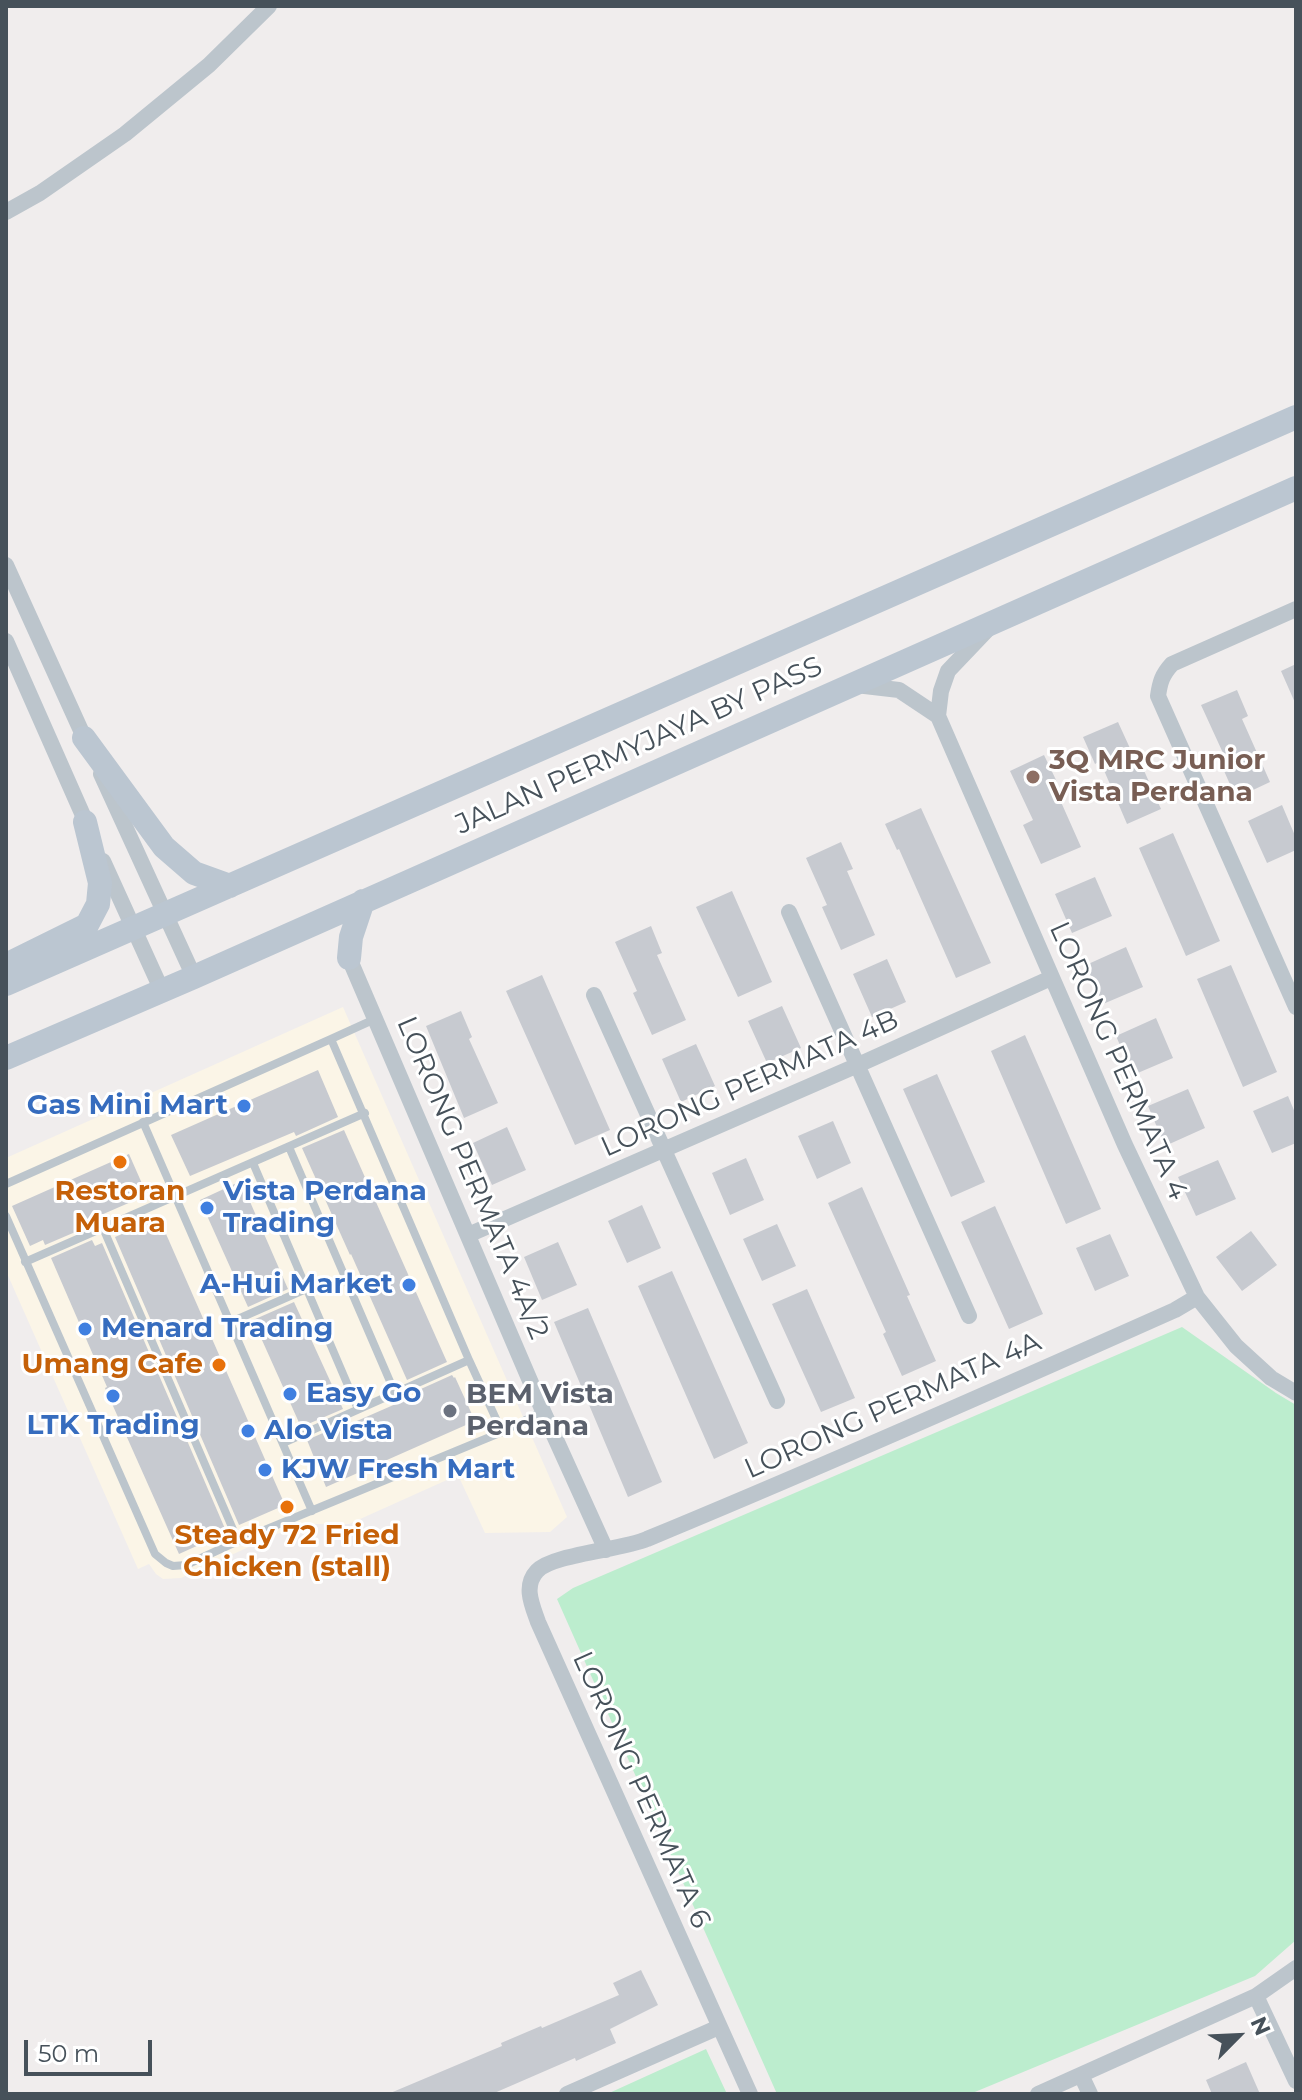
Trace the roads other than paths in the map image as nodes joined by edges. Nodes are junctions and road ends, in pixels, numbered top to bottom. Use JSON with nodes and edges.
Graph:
{"nodes":[{"id":1,"x":269,"y":6,"type":"edge"},
{"id":2,"x":6,"y":212,"type":"edge"},
{"id":3,"x":1296,"y":417,"type":"edge"},
{"id":4,"x":1296,"y":488,"type":"edge"},
{"id":5,"x":6,"y":565,"type":"edge"},
{"id":6,"x":1296,"y":609,"type":"edge"},
{"id":7,"x":995,"y":622,"type":"junction"},
{"id":8,"x":6,"y":641,"type":"edge"},
{"id":9,"x":853,"y":684,"type":"junction"},
{"id":10,"x":938,"y":716,"type":"junction"},
{"id":11,"x":84,"y":738,"type":"junction"},
{"id":12,"x":85,"y":822,"type":"junction"},
{"id":13,"x":230,"y":886,"type":"junction"},
{"id":14,"x":363,"y":901,"type":"junction"},
{"id":15,"x":789,"y":912,"type":"dead end"},
{"id":16,"x":166,"y":915,"type":"junction"},
{"id":17,"x":134,"y":929,"type":"junction"},
{"id":18,"x":349,"y":958,"type":"joint"},
{"id":19,"x":6,"y":965,"type":"edge"},
{"id":20,"x":194,"y":977,"type":"junction"},
{"id":21,"x":1051,"y":978,"type":"junction"},
{"id":22,"x":1291,"y":983,"type":"edge"},
{"id":23,"x":6,"y":984,"type":"edge"},
{"id":24,"x":162,"y":991,"type":"junction"},
{"id":25,"x":594,"y":995,"type":"dead end"},
{"id":26,"x":1296,"y":1007,"type":"edge"},
{"id":27,"x":375,"y":1019,"type":"junction"},
{"id":28,"x":331,"y":1039,"type":"junction"},
{"id":29,"x":6,"y":1058,"type":"edge"},
{"id":30,"x":858,"y":1065,"type":"junction"},
{"id":31,"x":365,"y":1113,"type":"junction"},
{"id":32,"x":143,"y":1122,"type":"junction"},
{"id":33,"x":289,"y":1147,"type":"junction"},
{"id":34,"x":664,"y":1150,"type":"junction"},
{"id":35,"x":253,"y":1163,"type":"junction"},
{"id":36,"x":6,"y":1184,"type":"edge"},
{"id":37,"x":176,"y":1196,"type":"junction"},
{"id":38,"x":6,"y":1216,"type":"edge"},
{"id":39,"x":103,"y":1228,"type":"junction"},
{"id":40,"x":468,"y":1235,"type":"junction"},
{"id":41,"x":25,"y":1262,"type":"junction"},
{"id":42,"x":306,"y":1289,"type":"junction"},
{"id":43,"x":1197,"y":1297,"type":"junction"},
{"id":44,"x":969,"y":1316,"type":"dead end"},
{"id":45,"x":231,"y":1322,"type":"junction"},
{"id":46,"x":469,"y":1360,"type":"junction"},
{"id":47,"x":395,"y":1393,"type":"junction"},
{"id":48,"x":1296,"y":1393,"type":"edge"},
{"id":49,"x":777,"y":1401,"type":"dead end"},
{"id":50,"x":358,"y":1409,"type":"junction"},
{"id":51,"x":543,"y":1411,"type":"junction"},
{"id":52,"x":502,"y":1432,"type":"junction"},
{"id":53,"x":283,"y":1443,"type":"junction"},
{"id":54,"x":312,"y":1511,"type":"junction"},
{"id":55,"x":238,"y":1541,"type":"junction"},
{"id":56,"x":606,"y":1550,"type":"junction"},
{"id":57,"x":1296,"y":1968,"type":"edge"},
{"id":58,"x":1256,"y":1996,"type":"junction"},
{"id":59,"x":719,"y":2027,"type":"junction"},
{"id":60,"x":1081,"y":2075,"type":"junction"},
{"id":61,"x":1296,"y":2081,"type":"edge"},
{"id":62,"x":567,"y":2094,"type":"edge"},
{"id":63,"x":750,"y":2094,"type":"edge"},
{"id":64,"x":1038,"y":2094,"type":"edge"},
{"id":65,"x":1090,"y":2094,"type":"edge"}],
"edges":[{"from":1,"to":2,"type":"street"},
{"from":3,"to":13,"type":"main road","name":"JALAN PERMYJAYA BY PASS"},
{"from":4,"to":7,"type":"main road","name":"JALAN PERMYJAYA BY PASS"},
{"from":5,"to":11,"type":"street"},
{"from":6,"to":22,"type":"street"},
{"from":7,"to":9,"type":"main road","name":"JALAN PERMYJAYA BY PASS"},
{"from":7,"to":10,"type":"street"},
{"from":8,"to":12,"type":"street"},
{"from":9,"to":10,"type":"street"},
{"from":9,"to":14,"type":"main road","name":"JALAN PERMYJAYA BY PASS"},
{"from":10,"to":21,"type":"street","name":"LORONG PERMATA 4"},
{"from":11,"to":13,"type":"main road"},
{"from":11,"to":16,"type":"street"},
{"from":12,"to":17,"type":"street"},
{"from":12,"to":19,"type":"main road"},
{"from":13,"to":16,"type":"main road","name":"JALAN PERMYJAYA BY PASS"},
{"from":14,"to":18,"type":"main road"},
{"from":14,"to":20,"type":"main road","name":"JALAN PERMYJAYA BY PASS"},
{"from":15,"to":30,"type":"street"},
{"from":16,"to":17,"type":"main road","name":"JALAN PERMYJAYA BY PASS"},
{"from":16,"to":20,"type":"street"},
{"from":17,"to":23,"type":"main road","name":"JALAN PERMYJAYA BY PASS"},
{"from":17,"to":24,"type":"street"},
{"from":18,"to":27,"type":"street","name":"LORONG PERMATA 4A/2"},
{"from":20,"to":24,"type":"main road","name":"JALAN PERMYJAYA BY PASS"},
{"from":21,"to":30,"type":"street","name":"LORONG PERMATA 4B"},
{"from":21,"to":43,"type":"street","name":"LORONG PERMATA 4"},
{"from":22,"to":26,"type":"street"},
{"from":24,"to":29,"type":"main road","name":"JALAN PERMYJAYA BY PASS"},
{"from":25,"to":34,"type":"street"},
{"from":27,"to":28,"type":"lane"},
{"from":27,"to":40,"type":"street","name":"LORONG PERMATA 4A/2"},
{"from":28,"to":31,"type":"lane"},
{"from":28,"to":32,"type":"lane"},
{"from":30,"to":34,"type":"street","name":"LORONG PERMATA 4B"},
{"from":30,"to":44,"type":"street"},
{"from":31,"to":33,"type":"lane"},
{"from":31,"to":46,"type":"lane"},
{"from":32,"to":36,"type":"lane"},
{"from":32,"to":37,"type":"lane"},
{"from":33,"to":35,"type":"lane"},
{"from":33,"to":47,"type":"lane"},
{"from":34,"to":40,"type":"street","name":"LORONG PERMATA 4B"},
{"from":34,"to":49,"type":"street"},
{"from":35,"to":37,"type":"lane"},
{"from":35,"to":42,"type":"lane"},
{"from":37,"to":39,"type":"lane"},
{"from":37,"to":45,"type":"lane"},
{"from":38,"to":41,"type":"lane"},
{"from":39,"to":41,"type":"lane"},
{"from":39,"to":55,"type":"lane"},
{"from":40,"to":51,"type":"street","name":"LORONG PERMATA 4A/2"},
{"from":41,"to":55,"type":"lane"},
{"from":42,"to":45,"type":"lane"},
{"from":42,"to":50,"type":"lane"},
{"from":43,"to":48,"type":"street","name":"LORONG PERMATA 4"},
{"from":43,"to":56,"type":"street","name":"LORONG PERMATA 4A"},
{"from":45,"to":53,"type":"lane"},
{"from":46,"to":47,"type":"lane"},
{"from":46,"to":52,"type":"lane"},
{"from":47,"to":50,"type":"lane"},
{"from":50,"to":53,"type":"lane"},
{"from":51,"to":52,"type":"lane"},
{"from":51,"to":56,"type":"street","name":"LORONG PERMATA 4A/2"},
{"from":52,"to":54,"type":"lane"},
{"from":53,"to":54,"type":"lane"},
{"from":54,"to":55,"type":"lane"},
{"from":56,"to":59,"type":"street","name":"LORONG PERMATA 6"},
{"from":57,"to":58,"type":"street"},
{"from":58,"to":60,"type":"street"},
{"from":58,"to":61,"type":"street"},
{"from":59,"to":62,"type":"street"},
{"from":59,"to":63,"type":"street","name":"LORONG PERMATA 6"},
{"from":60,"to":64,"type":"street"},
{"from":60,"to":65,"type":"street"}]}
